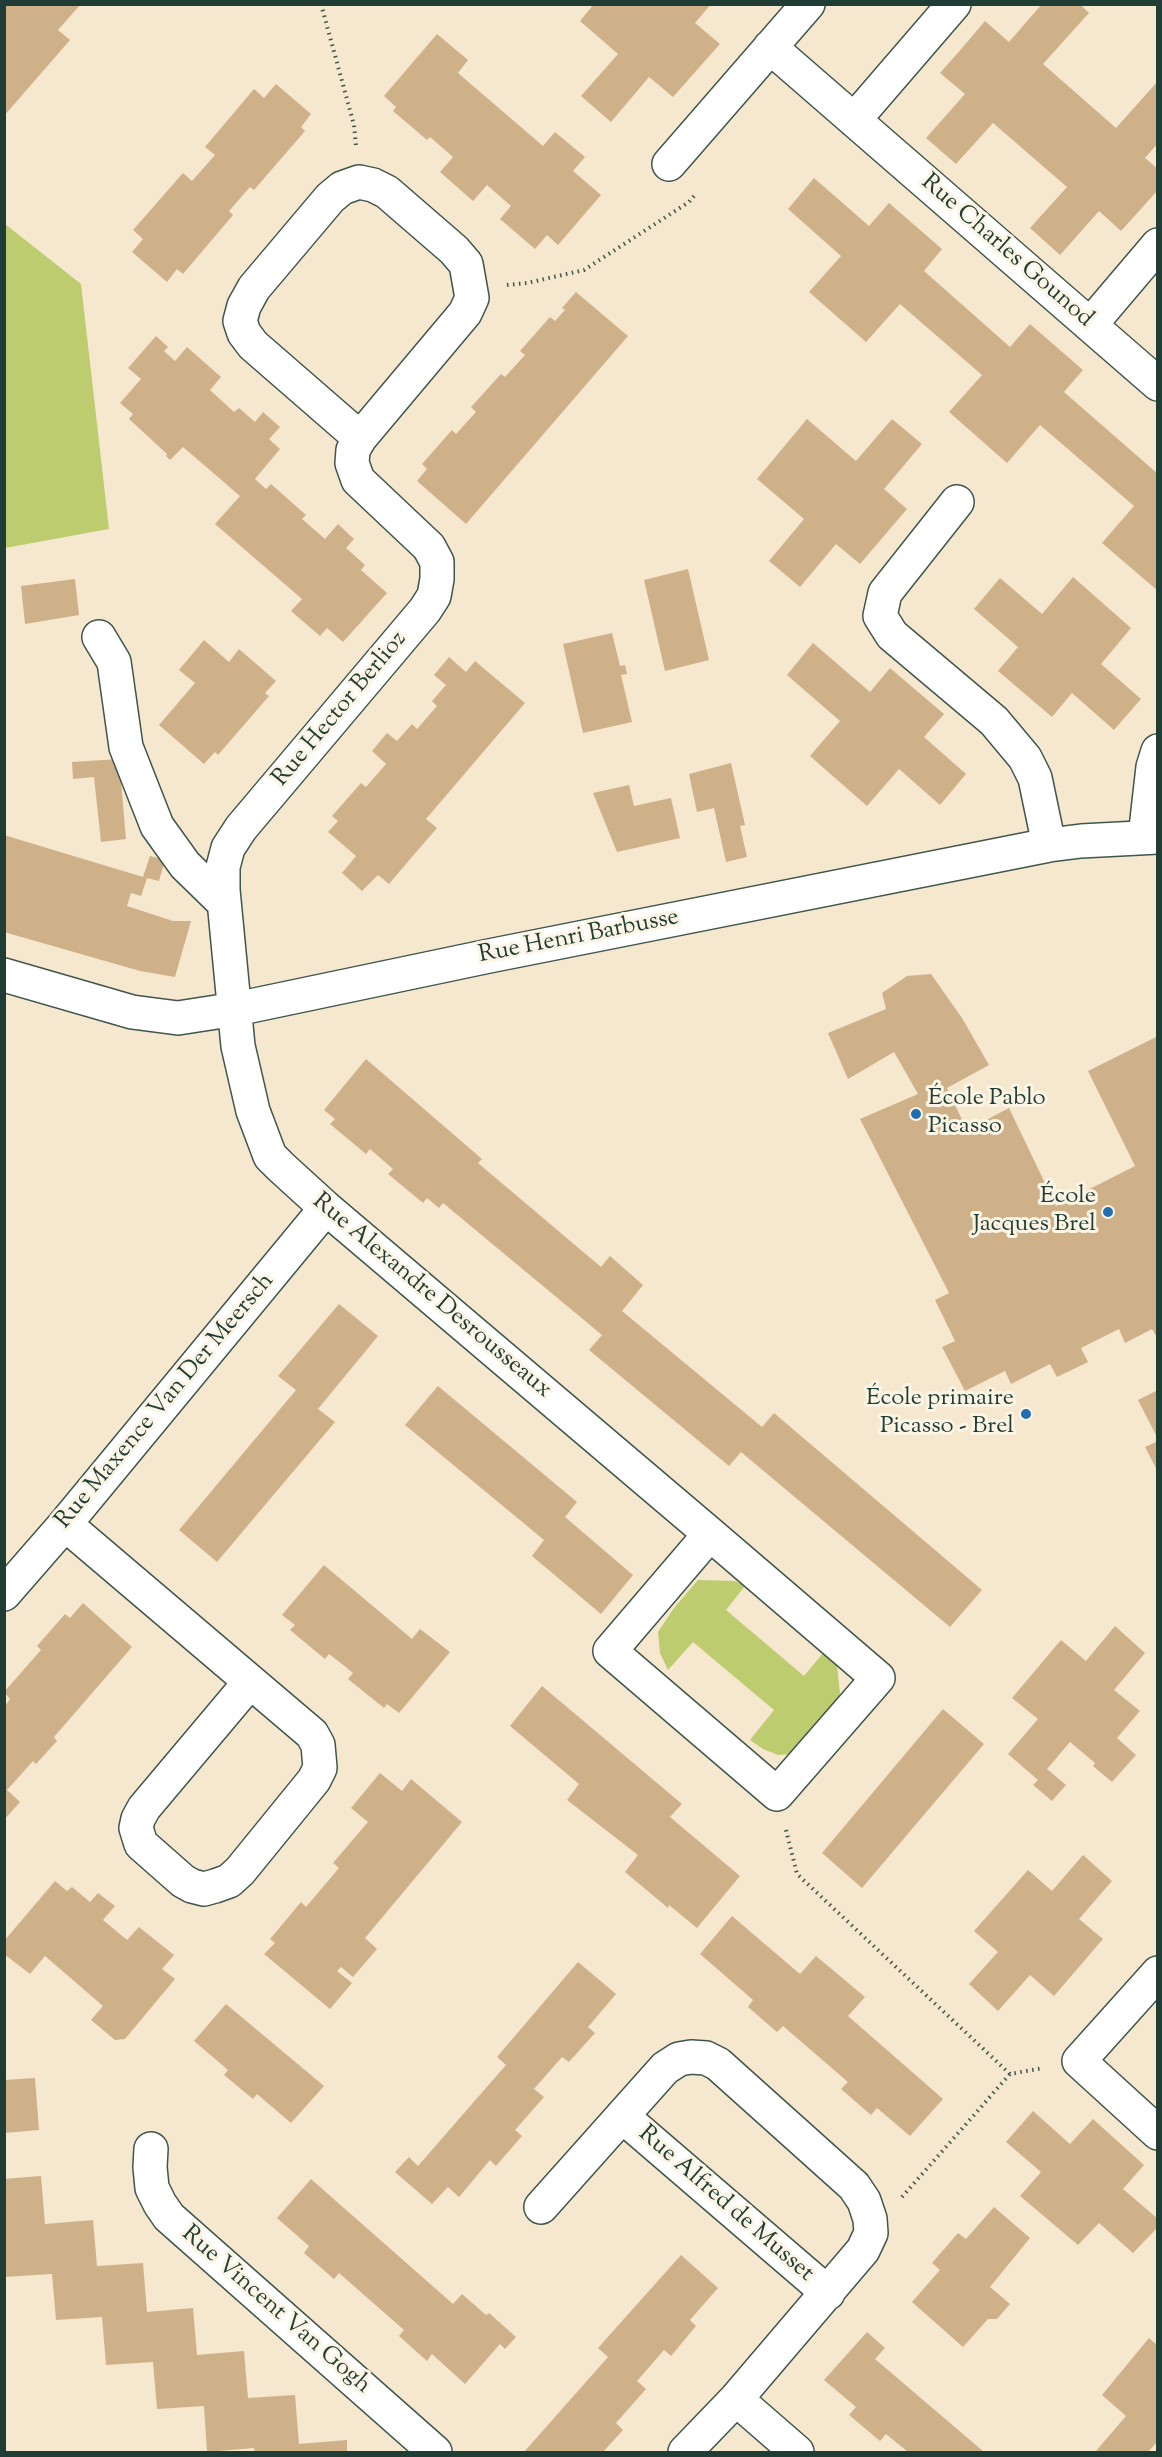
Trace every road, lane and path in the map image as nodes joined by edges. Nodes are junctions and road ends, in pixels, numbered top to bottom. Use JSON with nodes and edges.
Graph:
{"nodes":[{"id":1,"x":321,"y":4,"type":"edge"},
{"id":2,"x":808,"y":4,"type":"edge"},
{"id":3,"x":954,"y":4,"type":"edge"},
{"id":4,"x":770,"y":47,"type":"junction"},
{"id":5,"x":854,"y":120,"type":"junction"},
{"id":6,"x":669,"y":164,"type":"dead end"},
{"id":7,"x":359,"y":182,"type":"junction"},
{"id":8,"x":696,"y":194,"type":"dead end"},
{"id":9,"x":1158,"y":245,"type":"edge"},
{"id":10,"x":471,"y":288,"type":"junction"},
{"id":11,"x":1090,"y":325,"type":"junction"},
{"id":12,"x":1158,"y":384,"type":"edge"},
{"id":13,"x":360,"y":438,"type":"junction"},
{"id":14,"x":957,"y":502,"type":"dead end"},
{"id":15,"x":99,"y":637,"type":"dead end"},
{"id":16,"x":1158,"y":751,"type":"edge"},
{"id":17,"x":1151,"y":837,"type":"edge"},
{"id":18,"x":1049,"y":845,"type":"junction"},
{"id":19,"x":224,"y":903,"type":"junction"},
{"id":20,"x":4,"y":975,"type":"edge"},
{"id":21,"x":236,"y":1009,"type":"junction"},
{"id":22,"x":326,"y":1208,"type":"junction"},
{"id":23,"x":65,"y":1524,"type":"junction"},
{"id":24,"x":710,"y":1534,"type":"junction"},
{"id":25,"x":4,"y":1594,"type":"edge"},
{"id":26,"x":250,"y":1682,"type":"junction"},
{"id":27,"x":777,"y":1794,"type":"junction"},
{"id":28,"x":1158,"y":1973,"type":"edge"},
{"id":29,"x":1079,"y":2061,"type":"junction"},
{"id":30,"x":1010,"y":2074,"type":"junction"},
{"id":31,"x":622,"y":2116,"type":"junction"},
{"id":32,"x":1158,"y":2133,"type":"edge"},
{"id":33,"x":151,"y":2149,"type":"dead end"},
{"id":34,"x":541,"y":2207,"type":"dead end"},
{"id":35,"x":871,"y":2233,"type":"junction"},
{"id":36,"x":828,"y":2294,"type":"junction"},
{"id":37,"x":736,"y":2399,"type":"junction"},
{"id":38,"x":435,"y":2452,"type":"edge"},
{"id":39,"x":686,"y":2452,"type":"edge"},
{"id":40,"x":796,"y":2452,"type":"edge"}],
"edges":[{"from":1,"to":7,"type":"path"},
{"from":2,"to":4,"type":"street"},
{"from":3,"to":5,"type":"street"},
{"from":4,"to":5,"type":"street","name":"Rue Charles Gounod"},
{"from":4,"to":6,"type":"street"},
{"from":5,"to":11,"type":"street","name":"Rue Charles Gounod"},
{"from":7,"to":10,"type":"street"},
{"from":7,"to":13,"type":"street"},
{"from":8,"to":10,"type":"path"},
{"from":9,"to":11,"type":"street"},
{"from":10,"to":13,"type":"street","name":"Rue Hector Berlioz"},
{"from":11,"to":12,"type":"street","name":"Rue Charles Gounod"},
{"from":13,"to":19,"type":"street","name":"Rue Hector Berlioz"},
{"from":14,"to":18,"type":"street"},
{"from":15,"to":19,"type":"street"},
{"from":16,"to":17,"type":"street"},
{"from":17,"to":18,"type":"street","name":"Rue Henri Barbusse"},
{"from":18,"to":21,"type":"street","name":"Rue Henri Barbusse"},
{"from":19,"to":21,"type":"street","name":"Rue Hector Berlioz"},
{"from":20,"to":21,"type":"street","name":"Rue Henri Barbusse"},
{"from":21,"to":22,"type":"street","name":"Rue Alexandre Desrousseaux"},
{"from":22,"to":23,"type":"street","name":"Rue Maxence Van Der Meersch"},
{"from":22,"to":24,"type":"street","name":"Rue Alexandre Desrousseaux"},
{"from":23,"to":25,"type":"street","name":"Rue Maxence Van Der Meersch"},
{"from":23,"to":26,"type":"street"},
{"from":24,"to":27,"type":"street"},
{"from":24,"to":27,"type":"street","name":"Rue Alexandre Desrousseaux"},
{"from":26,"to":26,"type":"street"},
{"from":27,"to":30,"type":"path"},
{"from":28,"to":29,"type":"street"},
{"from":29,"to":30,"type":"path"},
{"from":29,"to":32,"type":"street"},
{"from":30,"to":35,"type":"path"},
{"from":31,"to":34,"type":"street","name":"Rue Alfred de Musset"},
{"from":31,"to":35,"type":"street","name":"Rue Alfred de Musset"},
{"from":31,"to":36,"type":"street","name":"Rue Alfred de Musset"},
{"from":33,"to":38,"type":"street","name":"Rue Vincent Van Gogh"},
{"from":35,"to":36,"type":"street","name":"Rue Alfred de Musset"},
{"from":36,"to":37,"type":"street","name":"Rue Alfred de Musset"},
{"from":37,"to":39,"type":"street","name":"Rue Alfred de Musset"},
{"from":37,"to":40,"type":"street"}]}
